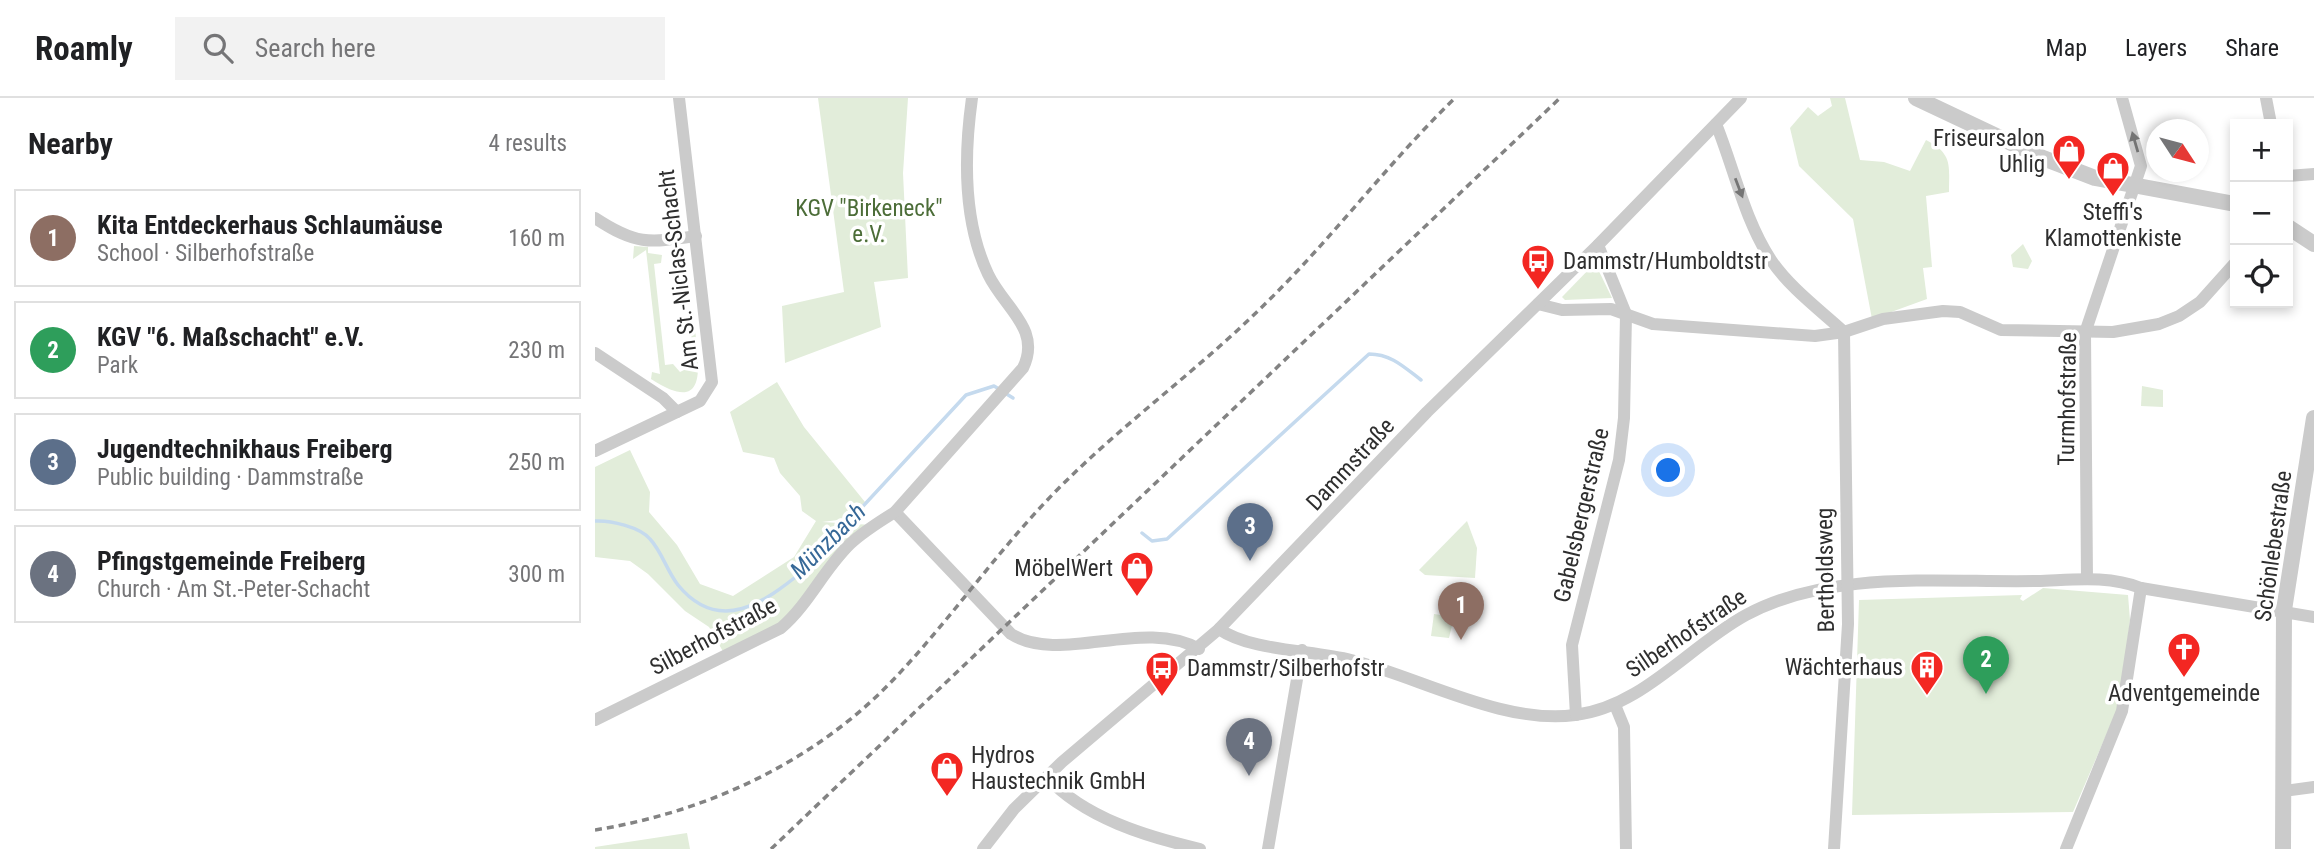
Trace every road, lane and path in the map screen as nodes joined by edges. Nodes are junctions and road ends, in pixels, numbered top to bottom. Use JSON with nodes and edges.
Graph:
{"nodes":[{"id":1,"x":678,"y":98,"type":"edge"},
{"id":2,"x":972,"y":98,"type":"edge"},
{"id":3,"x":1741,"y":98,"type":"edge"},
{"id":4,"x":1916,"y":98,"type":"edge"},
{"id":5,"x":2122,"y":98,"type":"edge"},
{"id":6,"x":2266,"y":98,"type":"edge"},
{"id":7,"x":2270,"y":119,"type":"edge"},
{"id":8,"x":1716,"y":124,"type":"junction"},
{"id":9,"x":2314,"y":174,"type":"edge"},
{"id":10,"x":2293,"y":176,"type":"edge"},
{"id":11,"x":2136,"y":187,"type":"junction"},
{"id":12,"x":2230,"y":203,"type":"edge"},
{"id":13,"x":595,"y":219,"type":"edge"},
{"id":14,"x":2293,"y":230,"type":"edge"},
{"id":15,"x":695,"y":236,"type":"junction"},
{"id":16,"x":2314,"y":244,"type":"edge"},
{"id":17,"x":1598,"y":245,"type":"junction"},
{"id":18,"x":2230,"y":269,"type":"edge"},
{"id":19,"x":1538,"y":304,"type":"junction"},
{"id":20,"x":1626,"y":314,"type":"junction"},
{"id":21,"x":1844,"y":332,"type":"junction"},
{"id":22,"x":2085,"y":333,"type":"junction"},
{"id":23,"x":595,"y":353,"type":"edge"},
{"id":24,"x":677,"y":412,"type":"junction"},
{"id":25,"x":2314,"y":418,"type":"edge"},
{"id":26,"x":595,"y":452,"type":"edge"},
{"id":27,"x":895,"y":512,"type":"junction"},
{"id":28,"x":2087,"y":579,"type":"junction"},
{"id":29,"x":1845,"y":587,"type":"junction"},
{"id":30,"x":2141,"y":588,"type":"junction"},
{"id":31,"x":2284,"y":610,"type":"junction"},
{"id":32,"x":2314,"y":617,"type":"edge"},
{"id":33,"x":1219,"y":629,"type":"junction"},
{"id":34,"x":1199,"y":649,"type":"junction"},
{"id":35,"x":1302,"y":650,"type":"junction"},
{"id":36,"x":1615,"y":705,"type":"junction"},
{"id":37,"x":1576,"y":715,"type":"junction"},
{"id":38,"x":595,"y":720,"type":"edge"},
{"id":39,"x":1047,"y":777,"type":"junction"},
{"id":40,"x":2314,"y":787,"type":"edge"},
{"id":41,"x":2284,"y":791,"type":"junction"},
{"id":42,"x":983,"y":849,"type":"edge"},
{"id":43,"x":1200,"y":849,"type":"edge"},
{"id":44,"x":1268,"y":849,"type":"edge"},
{"id":45,"x":1626,"y":849,"type":"edge"},
{"id":46,"x":1834,"y":849,"type":"edge"},
{"id":47,"x":2066,"y":849,"type":"edge"},
{"id":48,"x":2283,"y":849,"type":"edge"}],
"edges":[{"from":1,"to":15,"type":"street","name":"Am St.-Niclas-Schacht"},
{"from":2,"to":27,"type":"street","name":"Silberhofstraße"},
{"from":3,"to":8,"type":"street","name":"Dammstraße"},
{"from":4,"to":11,"type":"street"},
{"from":11,"to":5,"type":"street","name":"Turmhofstraße","one_way":true},
{"from":6,"to":7,"type":"street"},
{"from":8,"to":17,"type":"street","name":"Dammstraße"},
{"from":8,"to":21,"type":"street","one_way":true},
{"from":9,"to":10,"type":"street"},
{"from":11,"to":12,"type":"street"},
{"from":11,"to":22,"type":"street","name":"Turmhofstraße"},
{"from":13,"to":15,"type":"street"},
{"from":14,"to":16,"type":"street"},
{"from":15,"to":24,"type":"street","name":"Am St.-Niclas-Schacht"},
{"from":17,"to":19,"type":"street","name":"Dammstraße"},
{"from":17,"to":20,"type":"street","name":"Gabelsbergerstraße"},
{"from":18,"to":22,"type":"street"},
{"from":19,"to":20,"type":"street"},
{"from":19,"to":33,"type":"street","name":"Dammstraße"},
{"from":20,"to":21,"type":"street"},
{"from":20,"to":37,"type":"street","name":"Gabelsbergerstraße"},
{"from":21,"to":22,"type":"street"},
{"from":21,"to":29,"type":"street","name":"Bertholdsweg"},
{"from":22,"to":28,"type":"street","name":"Turmhofstraße"},
{"from":23,"to":24,"type":"street"},
{"from":24,"to":26,"type":"street","name":"Am St.-Niclas-Schacht"},
{"from":25,"to":31,"type":"street","name":"Schönlebestraße"},
{"from":27,"to":34,"type":"street"},
{"from":27,"to":38,"type":"street","name":"Silberhofstraße"},
{"from":28,"to":29,"type":"street","name":"Silberhofstraße"},
{"from":28,"to":30,"type":"street","name":"Silberhofstraße"},
{"from":29,"to":36,"type":"street","name":"Silberhofstraße"},
{"from":29,"to":46,"type":"street","name":"Bertholdsweg"},
{"from":30,"to":31,"type":"street","name":"Silberhofstraße"},
{"from":30,"to":47,"type":"street"},
{"from":31,"to":32,"type":"street","name":"Silberhofstraße"},
{"from":31,"to":41,"type":"street","name":"Schönlebestraße"},
{"from":33,"to":34,"type":"street","name":"Dammstraße"},
{"from":33,"to":35,"type":"street","name":"Silberhofstraße"},
{"from":34,"to":39,"type":"street","name":"Dammstraße"},
{"from":35,"to":37,"type":"street","name":"Silberhofstraße"},
{"from":35,"to":44,"type":"street"},
{"from":36,"to":37,"type":"street","name":"Silberhofstraße"},
{"from":36,"to":45,"type":"street"},
{"from":39,"to":42,"type":"street","name":"Dammstraße"},
{"from":39,"to":43,"type":"street"},
{"from":40,"to":41,"type":"street"},
{"from":41,"to":48,"type":"street","name":"Schönlebestraße"}]}
